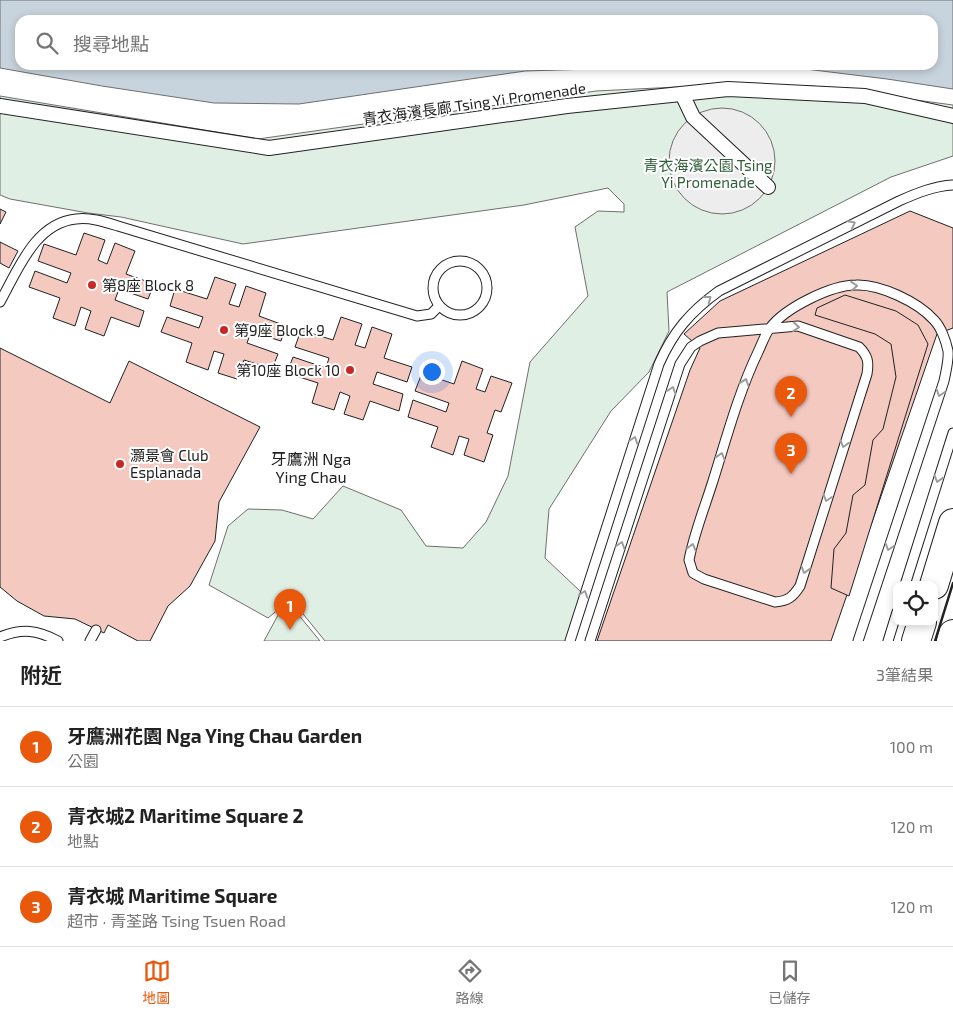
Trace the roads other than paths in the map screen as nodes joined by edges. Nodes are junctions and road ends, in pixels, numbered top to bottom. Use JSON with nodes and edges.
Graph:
{"nodes":[{"id":1,"x":682,"y":94,"type":"junction"},
{"id":2,"x":0,"y":106,"type":"edge"},
{"id":3,"x":953,"y":116,"type":"edge"},
{"id":4,"x":953,"y":185,"type":"edge"},
{"id":5,"x":768,"y":187,"type":"dead end"},
{"id":6,"x":0,"y":302,"type":"edge"},
{"id":7,"x":440,"y":306,"type":"junction"},
{"id":8,"x":769,"y":328,"type":"junction"},
{"id":9,"x":953,"y":433,"type":"edge"},
{"id":10,"x":953,"y":523,"type":"edge"},
{"id":11,"x":906,"y":581,"type":"edge"},
{"id":12,"x":935,"y":581,"type":"edge"},
{"id":13,"x":893,"y":625,"type":"edge"},
{"id":14,"x":921,"y":626,"type":"edge"},
{"id":15,"x":96,"y":630,"type":"dead end"},
{"id":16,"x":953,"y":634,"type":"edge"},
{"id":17,"x":0,"y":637,"type":"edge"},
{"id":18,"x":58,"y":641,"type":"edge"},
{"id":19,"x":90,"y":641,"type":"edge"},
{"id":20,"x":570,"y":641,"type":"edge"},
{"id":21,"x":590,"y":641,"type":"edge"},
{"id":22,"x":858,"y":641,"type":"edge"},
{"id":23,"x":888,"y":641,"type":"edge"},
{"id":24,"x":916,"y":641,"type":"edge"},
{"id":25,"x":951,"y":641,"type":"edge"}],
"edges":[{"from":1,"to":2,"type":"street","name":"青衣海濱長廊 Tsing Yi Promenade"},
{"from":1,"to":3,"type":"street","name":"青衣海濱長廊 Tsing Yi Promenade"},
{"from":1,"to":5,"type":"street"},
{"from":20,"to":4,"type":"lane","one_way":true},
{"from":6,"to":7,"type":"lane"},
{"from":7,"to":7,"type":"lane"},
{"from":8,"to":8,"type":"lane","one_way":true},
{"from":21,"to":8,"type":"lane","one_way":true},
{"from":8,"to":22,"type":"lane","one_way":true},
{"from":9,"to":11,"type":"lane","one_way":true},
{"from":10,"to":12,"type":"main road"},
{"from":13,"to":23,"type":"lane"},
{"from":14,"to":24,"type":"main road"},
{"from":15,"to":19,"type":"lane"},
{"from":16,"to":25,"type":"main road"},
{"from":17,"to":18,"type":"lane"}]}
